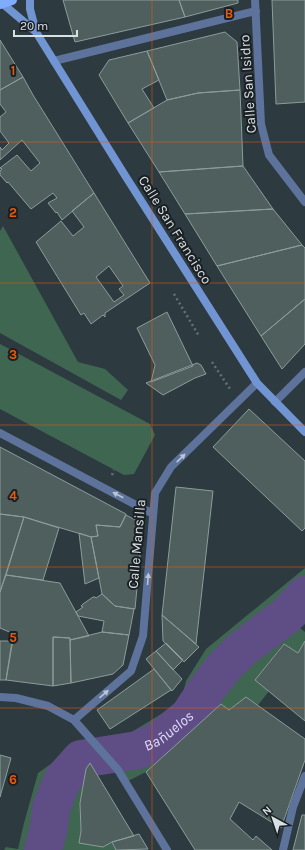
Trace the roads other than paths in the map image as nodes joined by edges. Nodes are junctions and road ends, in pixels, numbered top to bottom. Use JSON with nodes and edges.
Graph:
{"nodes":[{"id":1,"x":30,"y":0,"type":"edge"},
{"id":2,"x":255,"y":0,"type":"edge"},
{"id":3,"x":5,"y":3,"type":"edge"},
{"id":4,"x":256,"y":11,"type":"junction"},
{"id":5,"x":36,"y":32,"type":"junction"},
{"id":6,"x":54,"y":62,"type":"junction"},
{"id":7,"x":305,"y":202,"type":"edge"},
{"id":8,"x":305,"y":372,"type":"edge"},
{"id":9,"x":257,"y":383,"type":"junction"},
{"id":10,"x":275,"y":402,"type":"junction"},
{"id":11,"x":305,"y":432,"type":"edge"},
{"id":12,"x":0,"y":433,"type":"edge"},
{"id":13,"x":153,"y":514,"type":"junction"},
{"id":14,"x":0,"y":697,"type":"edge"},
{"id":15,"x":74,"y":720,"type":"junction"},
{"id":16,"x":305,"y":776,"type":"edge"},
{"id":17,"x":167,"y":850,"type":"edge"},
{"id":18,"x":283,"y":850,"type":"edge"}],
"edges":[{"from":1,"to":5,"type":"street","name":"Calle San Francisco"},
{"from":2,"to":4,"type":"street","name":"Calle San Isidro"},
{"from":3,"to":5,"type":"street","name":"Calle San Francisco"},
{"from":4,"to":6,"type":"street"},
{"from":4,"to":7,"type":"street","name":"Calle San Isidro"},
{"from":5,"to":6,"type":"street","name":"Calle San Francisco"},
{"from":6,"to":9,"type":"street","name":"Calle San Francisco"},
{"from":8,"to":10,"type":"street"},
{"from":9,"to":10,"type":"street","name":"Calle San Francisco"},
{"from":13,"to":9,"type":"street","name":"Calle Mansilla","one_way":true},
{"from":10,"to":11,"type":"street","name":"Calle San Francisco"},
{"from":13,"to":12,"type":"street","one_way":true},
{"from":15,"to":13,"type":"street","name":"Calle Mansilla","one_way":true},
{"from":14,"to":15,"type":"street"},
{"from":15,"to":17,"type":"street"},
{"from":16,"to":18,"type":"street"}]}
